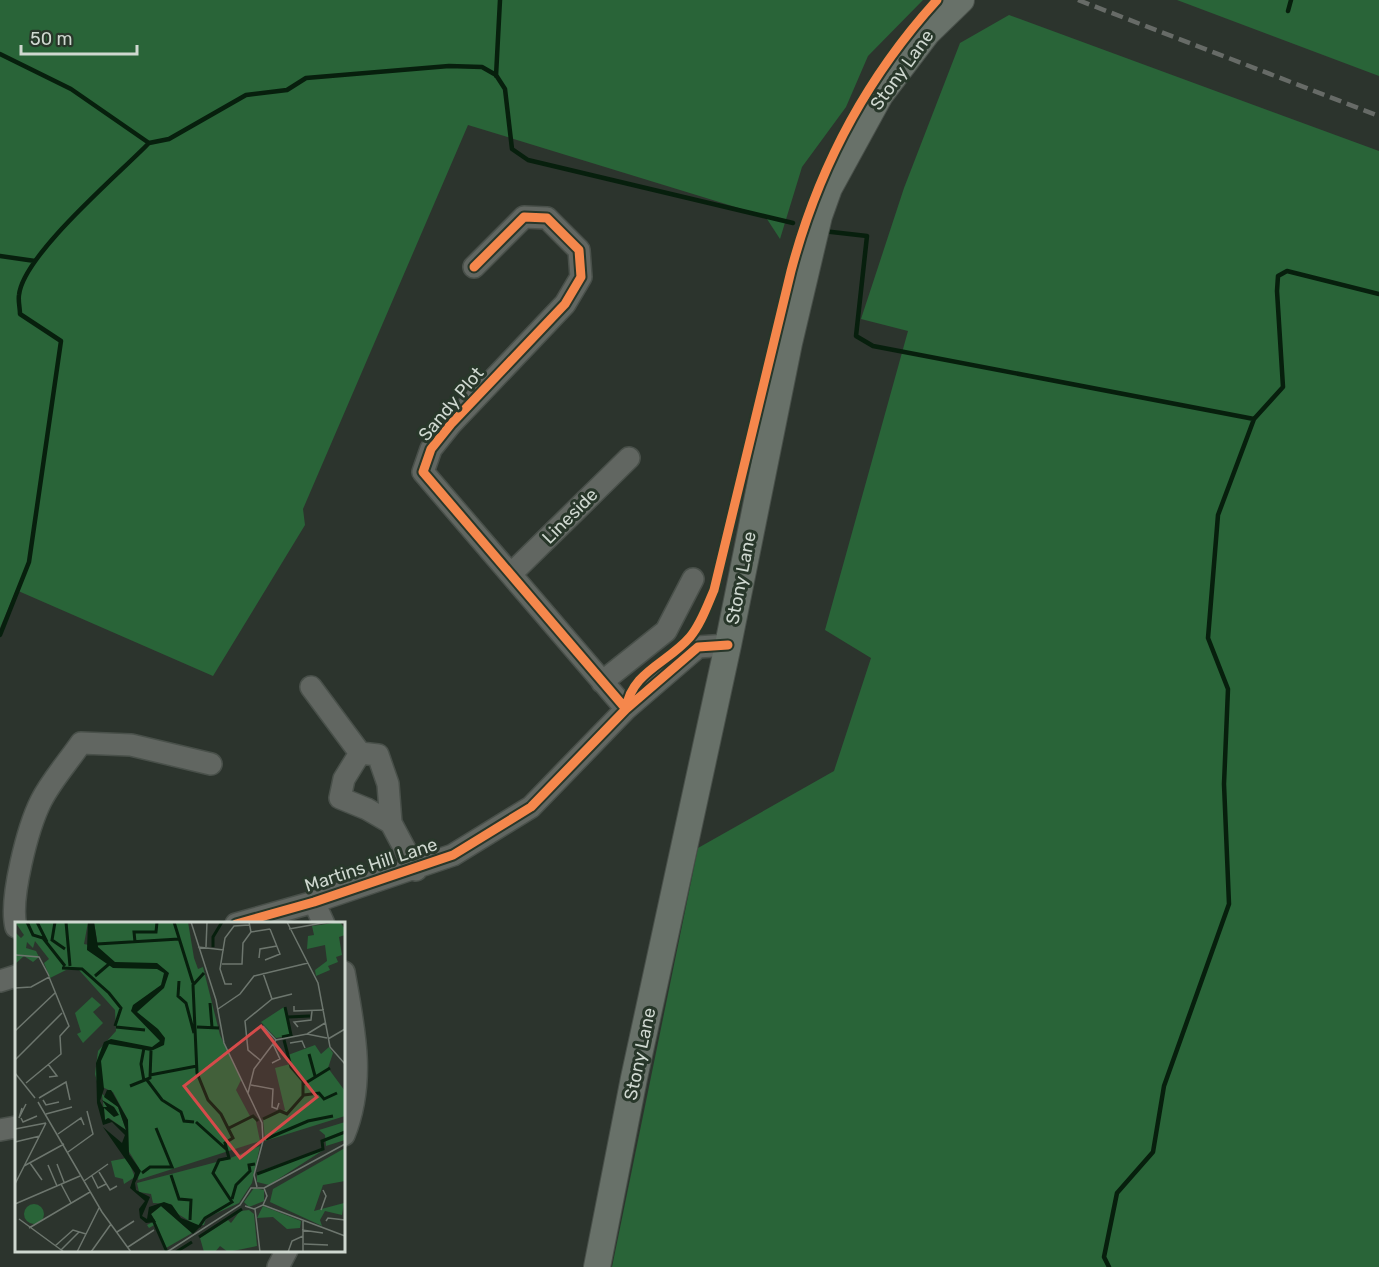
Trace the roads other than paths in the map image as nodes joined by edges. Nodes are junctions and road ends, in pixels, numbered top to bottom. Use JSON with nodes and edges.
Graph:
{"nodes":[{"id":1,"x":961,"y":0,"type":"edge"},
{"id":2,"x":474,"y":267,"type":"dead end"},
{"id":3,"x":629,"y":458,"type":"dead end"},
{"id":4,"x":512,"y":574,"type":"junction"},
{"id":5,"x":693,"y":579,"type":"dead end"},
{"id":6,"x":728,"y":645,"type":"junction"},
{"id":7,"x":602,"y":682,"type":"junction"},
{"id":8,"x":311,"y":687,"type":"dead end"},
{"id":9,"x":626,"y":709,"type":"junction"},
{"id":10,"x":360,"y":753,"type":"junction"},
{"id":11,"x":211,"y":764,"type":"dead end"},
{"id":12,"x":391,"y":824,"type":"junction"},
{"id":13,"x":416,"y":870,"type":"junction"},
{"id":14,"x":314,"y":903,"type":"junction"},
{"id":15,"x":15,"y":922,"type":"edge"},
{"id":16,"x":243,"y":922,"type":"edge"},
{"id":17,"x":323,"y":922,"type":"edge"},
{"id":18,"x":15,"y":976,"type":"edge"},
{"id":19,"x":345,"y":978,"type":"edge"},
{"id":20,"x":0,"y":981,"type":"edge"},
{"id":21,"x":15,"y":1126,"type":"edge"},
{"id":22,"x":0,"y":1130,"type":"edge"},
{"id":23,"x":345,"y":1133,"type":"edge"},
{"id":24,"x":286,"y":1252,"type":"edge"},
{"id":25,"x":278,"y":1267,"type":"edge"},
{"id":26,"x":597,"y":1267,"type":"edge"}],
"edges":[{"from":1,"to":6,"type":"main road","name":"Stony Lane"},
{"from":2,"to":4,"type":"street","name":"Sandy Plot"},
{"from":3,"to":4,"type":"street","name":"Lineside"},
{"from":4,"to":7,"type":"street","name":"Sandy Plot"},
{"from":5,"to":7,"type":"street"},
{"from":6,"to":9,"type":"street","name":"Martins Hill Lane"},
{"from":6,"to":26,"type":"main road","name":"Stony Lane"},
{"from":7,"to":9,"type":"street","name":"Sandy Plot"},
{"from":8,"to":10,"type":"street"},
{"from":9,"to":13,"type":"street","name":"Martins Hill Lane"},
{"from":10,"to":12,"type":"street"},
{"from":10,"to":12,"type":"street"},
{"from":11,"to":15,"type":"street"},
{"from":12,"to":13,"type":"street"},
{"from":13,"to":14,"type":"street","name":"Martins Hill Lane"},
{"from":14,"to":16,"type":"street","name":"Martins Hill Lane"},
{"from":14,"to":17,"type":"street"},
{"from":18,"to":20,"type":"street"},
{"from":19,"to":23,"type":"street"},
{"from":21,"to":22,"type":"street"},
{"from":24,"to":25,"type":"street"}]}
